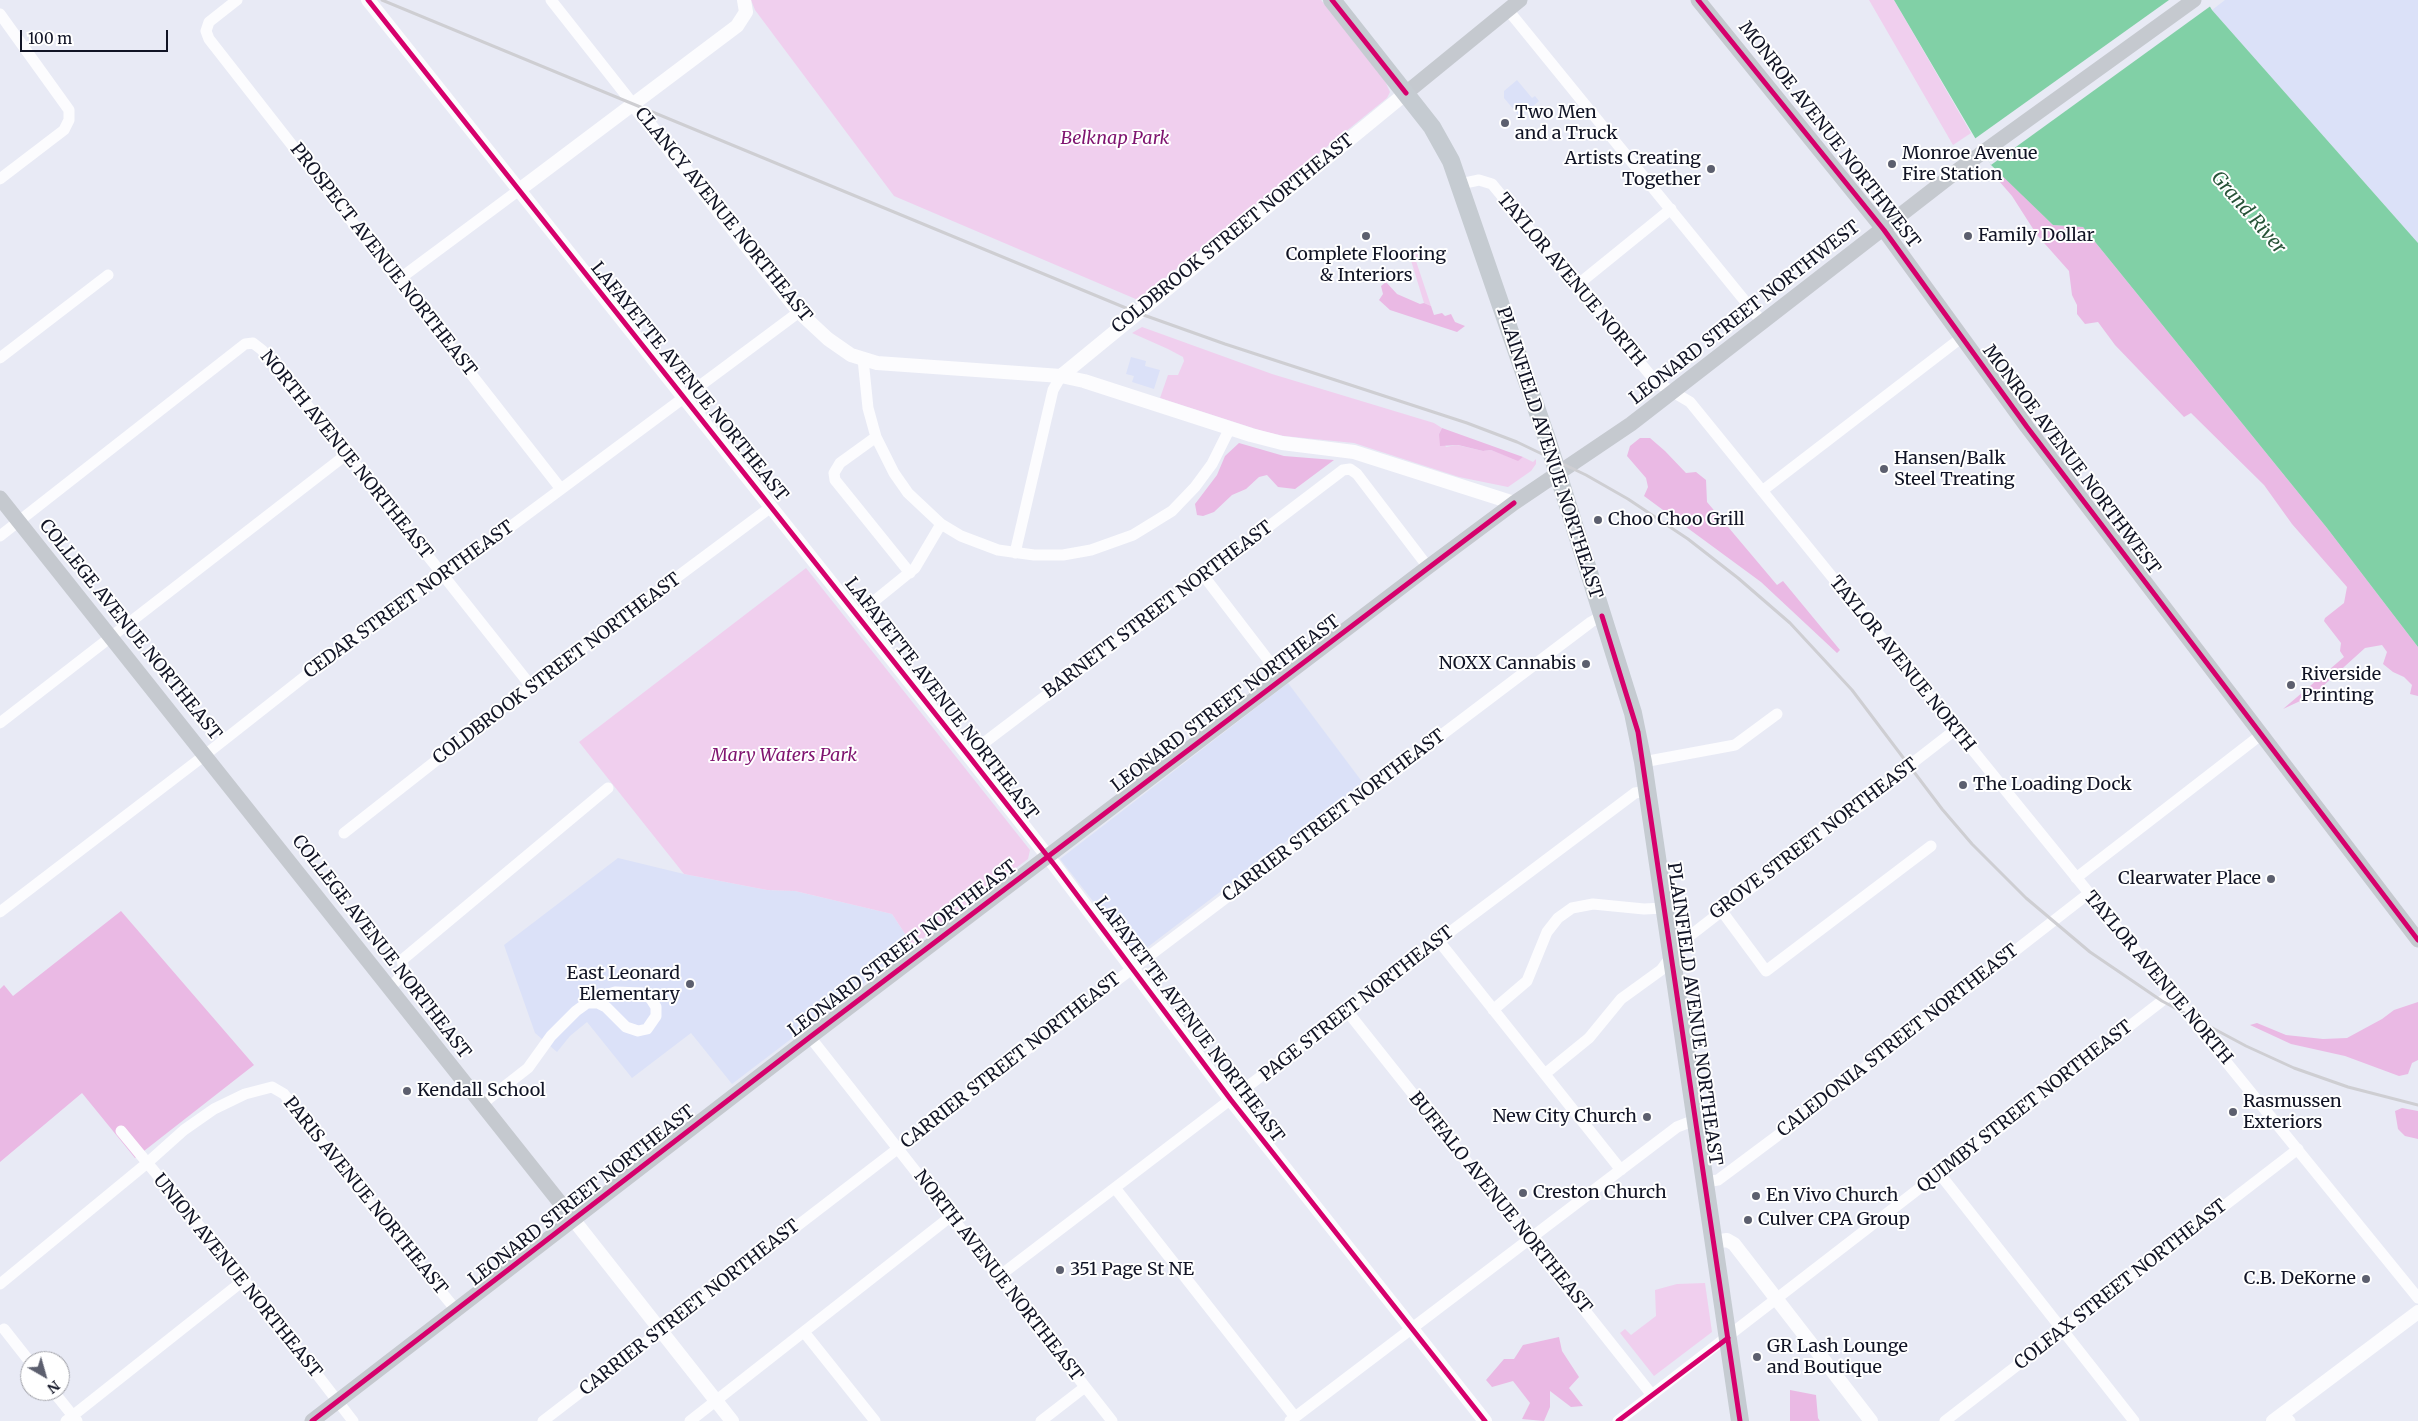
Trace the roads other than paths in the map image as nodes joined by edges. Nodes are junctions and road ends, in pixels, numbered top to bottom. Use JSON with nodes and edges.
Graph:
{"nodes":[{"id":1,"x":237,"y":0,"type":"edge"},
{"id":2,"x":368,"y":0,"type":"edge"},
{"id":3,"x":551,"y":0,"type":"edge"},
{"id":4,"x":1332,"y":0,"type":"edge"},
{"id":5,"x":1698,"y":0,"type":"edge"},
{"id":6,"x":2194,"y":0,"type":"edge"},
{"id":7,"x":1514,"y":5,"type":"edge"},
{"id":8,"x":745,"y":6,"type":"edge"},
{"id":9,"x":0,"y":14,"type":"edge"},
{"id":10,"x":1406,"y":92,"type":"junction"},
{"id":11,"x":633,"y":104,"type":"junction"},
{"id":12,"x":0,"y":179,"type":"edge"},
{"id":13,"x":1460,"y":184,"type":"junction"},
{"id":14,"x":519,"y":190,"type":"junction"},
{"id":15,"x":1671,"y":209,"type":"junction"},
{"id":16,"x":1884,"y":230,"type":"junction"},
{"id":17,"x":108,"y":275,"type":"dead end"},
{"id":18,"x":398,"y":280,"type":"junction"},
{"id":19,"x":1576,"y":286,"type":"junction"},
{"id":20,"x":799,"y":312,"type":"junction"},
{"id":21,"x":1762,"y":322,"type":"junction"},
{"id":22,"x":1961,"y":338,"type":"junction"},
{"id":23,"x":0,"y":358,"type":"edge"},
{"id":24,"x":863,"y":359,"type":"junction"},
{"id":25,"x":1061,"y":376,"type":"junction"},
{"id":26,"x":1673,"y":392,"type":"junction"},
{"id":27,"x":684,"y":397,"type":"junction"},
{"id":28,"x":1230,"y":428,"type":"junction"},
{"id":29,"x":876,"y":437,"type":"junction"},
{"id":30,"x":347,"y":454,"type":"junction"},
{"id":31,"x":1559,"y":474,"type":"junction"},
{"id":32,"x":561,"y":489,"type":"junction"},
{"id":33,"x":1762,"y":491,"type":"junction"},
{"id":34,"x":0,"y":498,"type":"edge"},
{"id":35,"x":1514,"y":503,"type":"junction"},
{"id":36,"x":771,"y":506,"type":"junction"},
{"id":37,"x":19,"y":521,"type":"junction"},
{"id":38,"x":941,"y":524,"type":"junction"},
{"id":39,"x":0,"y":536,"type":"edge"},
{"id":40,"x":1015,"y":553,"type":"junction"},
{"id":41,"x":1428,"y":567,"type":"junction"},
{"id":42,"x":910,"y":573,"type":"junction"},
{"id":43,"x":444,"y":574,"type":"junction"},
{"id":44,"x":1203,"y":575,"type":"junction"},
{"id":45,"x":857,"y":615,"type":"junction"},
{"id":46,"x":1602,"y":616,"type":"junction"},
{"id":47,"x":111,"y":638,"type":"junction"},
{"id":48,"x":1282,"y":678,"type":"junction"},
{"id":49,"x":531,"y":686,"type":"junction"},
{"id":50,"x":1777,"y":714,"type":"dead end"},
{"id":51,"x":0,"y":723,"type":"edge"},
{"id":52,"x":1955,"y":730,"type":"junction"},
{"id":53,"x":2262,"y":734,"type":"junction"},
{"id":54,"x":205,"y":755,"type":"junction"},
{"id":55,"x":968,"y":755,"type":"junction"},
{"id":56,"x":1643,"y":762,"type":"junction"},
{"id":57,"x":608,"y":788,"type":"dead end"},
{"id":58,"x":1647,"y":791,"type":"junction"},
{"id":59,"x":344,"y":833,"type":"dead end"},
{"id":60,"x":1931,"y":846,"type":"dead end"},
{"id":61,"x":1048,"y":857,"type":"junction"},
{"id":62,"x":2076,"y":878,"type":"junction"},
{"id":63,"x":2088,"y":894,"type":"junction"},
{"id":64,"x":1664,"y":908,"type":"junction"},
{"id":65,"x":1721,"y":910,"type":"junction"},
{"id":66,"x":0,"y":912,"type":"edge"},
{"id":67,"x":1438,"y":940,"type":"junction"},
{"id":68,"x":2418,"y":940,"type":"edge"},
{"id":69,"x":1671,"y":956,"type":"junction"},
{"id":70,"x":1132,"y":968,"type":"junction"},
{"id":71,"x":389,"y":988,"type":"junction"},
{"id":72,"x":2171,"y":994,"type":"junction"},
{"id":73,"x":587,"y":1003,"type":"junction"},
{"id":74,"x":1493,"y":1010,"type":"junction"},
{"id":75,"x":1347,"y":1011,"type":"junction"},
{"id":76,"x":810,"y":1037,"type":"junction"},
{"id":77,"x":1546,"y":1073,"type":"junction"},
{"id":78,"x":1231,"y":1100,"type":"junction"},
{"id":79,"x":482,"y":1104,"type":"junction"},
{"id":80,"x":1695,"y":1120,"type":"junction"},
{"id":81,"x":121,"y":1131,"type":"dead end"},
{"id":82,"x":898,"y":1148,"type":"junction"},
{"id":83,"x":2298,"y":1149,"type":"junction"},
{"id":84,"x":146,"y":1164,"type":"junction"},
{"id":85,"x":1621,"y":1170,"type":"junction"},
{"id":86,"x":1939,"y":1173,"type":"junction"},
{"id":87,"x":1705,"y":1182,"type":"junction"},
{"id":88,"x":1115,"y":1188,"type":"junction"},
{"id":89,"x":950,"y":1217,"type":"junction"},
{"id":90,"x":573,"y":1219,"type":"junction"},
{"id":91,"x":1529,"y":1239,"type":"junction"},
{"id":92,"x":1713,"y":1242,"type":"junction"},
{"id":93,"x":998,"y":1277,"type":"junction"},
{"id":94,"x":244,"y":1280,"type":"junction"},
{"id":95,"x":0,"y":1284,"type":"edge"},
{"id":96,"x":2418,"y":1298,"type":"edge"},
{"id":97,"x":1777,"y":1299,"type":"junction"},
{"id":98,"x":456,"y":1310,"type":"junction"},
{"id":99,"x":2418,"y":1312,"type":"edge"},
{"id":100,"x":1411,"y":1327,"type":"junction"},
{"id":101,"x":4,"y":1329,"type":"dead end"},
{"id":102,"x":2063,"y":1330,"type":"junction"},
{"id":103,"x":661,"y":1331,"type":"junction"},
{"id":104,"x":804,"y":1332,"type":"junction"},
{"id":105,"x":1728,"y":1338,"type":"junction"},
{"id":106,"x":21,"y":1351,"type":"edge"},
{"id":107,"x":1085,"y":1387,"type":"junction"},
{"id":108,"x":1652,"y":1395,"type":"junction"},
{"id":109,"x":60,"y":1401,"type":"edge"},
{"id":110,"x":337,"y":1401,"type":"junction"},
{"id":111,"x":716,"y":1401,"type":"junction"},
{"id":112,"x":2282,"y":1418,"type":"edge"},
{"id":113,"x":72,"y":1419,"type":"edge"},
{"id":114,"x":1292,"y":1419,"type":"edge"},
{"id":115,"x":312,"y":1421,"type":"edge"},
{"id":116,"x":353,"y":1421,"type":"edge"},
{"id":117,"x":544,"y":1421,"type":"edge"},
{"id":118,"x":690,"y":1421,"type":"edge"},
{"id":119,"x":732,"y":1421,"type":"edge"},
{"id":120,"x":874,"y":1421,"type":"edge"},
{"id":121,"x":1041,"y":1421,"type":"edge"},
{"id":122,"x":1112,"y":1421,"type":"edge"},
{"id":123,"x":1485,"y":1421,"type":"edge"},
{"id":124,"x":1618,"y":1421,"type":"edge"},
{"id":125,"x":1740,"y":1421,"type":"edge"},
{"id":126,"x":1872,"y":1421,"type":"edge"},
{"id":127,"x":1945,"y":1421,"type":"edge"},
{"id":128,"x":2134,"y":1421,"type":"edge"}],
"edges":[{"from":1,"to":18,"type":"street","name":"PROSPECT AVENUE NORTHEAST"},
{"from":2,"to":14,"type":"street","name":"LAFAYETTE AVENUE NORTHEAST"},
{"from":3,"to":11,"type":"street","name":"CLANCY AVENUE NORTHEAST"},
{"from":4,"to":10,"type":"main road","name":"PLAINFIELD AVENUE NORTHEAST"},
{"from":5,"to":16,"type":"main road","name":"MONROE AVENUE NORTHWEST"},
{"from":6,"to":16,"type":"main road","name":"LEONARD STREET NORTHWEST"},
{"from":7,"to":10,"type":"main road"},
{"from":7,"to":15,"type":"street"},
{"from":8,"to":11,"type":"street"},
{"from":9,"to":12,"type":"street"},
{"from":10,"to":13,"type":"main road","name":"PLAINFIELD AVENUE NORTHEAST"},
{"from":10,"to":25,"type":"street","name":"COLDBROOK STREET NORTHEAST"},
{"from":11,"to":14,"type":"street"},
{"from":11,"to":20,"type":"street","name":"CLANCY AVENUE NORTHEAST"},
{"from":13,"to":19,"type":"street","name":"TAYLOR AVENUE NORTH"},
{"from":13,"to":31,"type":"main road","name":"PLAINFIELD AVENUE NORTHEAST"},
{"from":14,"to":18,"type":"street"},
{"from":14,"to":27,"type":"street","name":"LAFAYETTE AVENUE NORTHEAST"},
{"from":15,"to":19,"type":"street"},
{"from":15,"to":21,"type":"street"},
{"from":16,"to":21,"type":"main road","name":"LEONARD STREET NORTHWEST"},
{"from":16,"to":22,"type":"main road","name":"MONROE AVENUE NORTHWEST"},
{"from":17,"to":23,"type":"street"},
{"from":18,"to":32,"type":"street","name":"PROSPECT AVENUE NORTHEAST"},
{"from":19,"to":26,"type":"street","name":"TAYLOR AVENUE NORTH"},
{"from":20,"to":24,"type":"street","name":"CLANCY AVENUE NORTHEAST"},
{"from":20,"to":27,"type":"street","name":"CEDAR STREET NORTHEAST"},
{"from":21,"to":26,"type":"main road","name":"LEONARD STREET NORTHWEST"},
{"from":22,"to":33,"type":"street"},
{"from":22,"to":53,"type":"main road","name":"MONROE AVENUE NORTHWEST"},
{"from":24,"to":25,"type":"street","name":"CLANCY AVENUE NORTHEAST"},
{"from":24,"to":29,"type":"street"},
{"from":25,"to":28,"type":"street","name":"CLANCY AVENUE NORTHEAST"},
{"from":25,"to":40,"type":"street"},
{"from":26,"to":31,"type":"main road","name":"LEONARD STREET NORTHWEST"},
{"from":26,"to":33,"type":"street","name":"TAYLOR AVENUE NORTH"},
{"from":27,"to":32,"type":"street","name":"CEDAR STREET NORTHEAST"},
{"from":27,"to":36,"type":"street","name":"LAFAYETTE AVENUE NORTHEAST"},
{"from":28,"to":35,"type":"street","name":"CLANCY AVENUE NORTHEAST"},
{"from":28,"to":40,"type":"street"},
{"from":29,"to":38,"type":"street"},
{"from":29,"to":42,"type":"street"},
{"from":30,"to":37,"type":"street","name":"NORTH AVENUE NORTHEAST"},
{"from":30,"to":43,"type":"street","name":"NORTH AVENUE NORTHEAST"},
{"from":30,"to":47,"type":"street"},
{"from":31,"to":35,"type":"main road","name":"LEONARD STREET NORTHEAST"},
{"from":31,"to":46,"type":"main road","name":"PLAINFIELD AVENUE NORTHEAST"},
{"from":32,"to":43,"type":"street","name":"CEDAR STREET NORTHEAST"},
{"from":33,"to":52,"type":"street","name":"TAYLOR AVENUE NORTH"},
{"from":34,"to":37,"type":"main road","name":"COLLEGE AVENUE NORTHEAST"},
{"from":35,"to":41,"type":"main road","name":"LEONARD STREET NORTHEAST"},
{"from":36,"to":45,"type":"street","name":"LAFAYETTE AVENUE NORTHEAST"},
{"from":36,"to":49,"type":"street","name":"COLDBROOK STREET NORTHEAST"},
{"from":37,"to":39,"type":"street"},
{"from":37,"to":47,"type":"main road","name":"COLLEGE AVENUE NORTHEAST"},
{"from":38,"to":40,"type":"street"},
{"from":38,"to":42,"type":"street"},
{"from":41,"to":44,"type":"street","name":"BARNETT STREET NORTHEAST"},
{"from":41,"to":48,"type":"main road","name":"LEONARD STREET NORTHEAST"},
{"from":42,"to":45,"type":"street"},
{"from":43,"to":49,"type":"street","name":"NORTH AVENUE NORTHEAST"},
{"from":43,"to":54,"type":"street","name":"CEDAR STREET NORTHEAST"},
{"from":44,"to":48,"type":"street"},
{"from":44,"to":55,"type":"street","name":"BARNETT STREET NORTHEAST"},
{"from":45,"to":55,"type":"street","name":"LAFAYETTE AVENUE NORTHEAST"},
{"from":46,"to":56,"type":"main road","name":"PLAINFIELD AVENUE NORTHEAST"},
{"from":46,"to":70,"type":"street","name":"CARRIER STREET NORTHEAST"},
{"from":47,"to":51,"type":"street"},
{"from":47,"to":54,"type":"main road","name":"COLLEGE AVENUE NORTHEAST"},
{"from":48,"to":61,"type":"main road","name":"LEONARD STREET NORTHEAST"},
{"from":49,"to":59,"type":"street","name":"COLDBROOK STREET NORTHEAST"},
{"from":50,"to":56,"type":"street"},
{"from":52,"to":62,"type":"street","name":"TAYLOR AVENUE NORTH"},
{"from":52,"to":65,"type":"street","name":"GROVE STREET NORTHEAST"},
{"from":53,"to":62,"type":"street"},
{"from":53,"to":68,"type":"main road","name":"MONROE AVENUE NORTHWEST"},
{"from":54,"to":66,"type":"street","name":"CEDAR STREET NORTHEAST"},
{"from":54,"to":71,"type":"main road","name":"COLLEGE AVENUE NORTHEAST"},
{"from":55,"to":61,"type":"street","name":"LAFAYETTE AVENUE NORTHEAST"},
{"from":56,"to":58,"type":"main road","name":"PLAINFIELD AVENUE NORTHEAST"},
{"from":57,"to":71,"type":"street"},
{"from":58,"to":64,"type":"main road","name":"PLAINFIELD AVENUE NORTHEAST"},
{"from":58,"to":67,"type":"street","name":"PAGE STREET NORTHEAST"},
{"from":60,"to":65,"type":"street"},
{"from":61,"to":70,"type":"street","name":"LAFAYETTE AVENUE NORTHEAST"},
{"from":61,"to":76,"type":"main road","name":"LEONARD STREET NORTHEAST"},
{"from":62,"to":63,"type":"street","name":"TAYLOR AVENUE NORTH"},
{"from":63,"to":72,"type":"street","name":"TAYLOR AVENUE NORTH"},
{"from":63,"to":87,"type":"street","name":"CALEDONIA STREET NORTHEAST"},
{"from":64,"to":69,"type":"main road","name":"PLAINFIELD AVENUE NORTHEAST"},
{"from":64,"to":74,"type":"street"},
{"from":65,"to":69,"type":"street","name":"GROVE STREET NORTHEAST"},
{"from":67,"to":74,"type":"street"},
{"from":67,"to":75,"type":"street","name":"PAGE STREET NORTHEAST"},
{"from":69,"to":77,"type":"street","name":"GROVE STREET NORTHEAST"},
{"from":69,"to":80,"type":"main road","name":"PLAINFIELD AVENUE NORTHEAST"},
{"from":70,"to":78,"type":"street","name":"LAFAYETTE AVENUE NORTHEAST"},
{"from":70,"to":82,"type":"street","name":"CARRIER STREET NORTHEAST"},
{"from":71,"to":79,"type":"main road","name":"COLLEGE AVENUE NORTHEAST"},
{"from":72,"to":83,"type":"street","name":"TAYLOR AVENUE NORTH"},
{"from":72,"to":86,"type":"street","name":"QUIMBY STREET NORTHEAST"},
{"from":73,"to":73,"type":"street"},
{"from":73,"to":79,"type":"street"},
{"from":74,"to":77,"type":"street"},
{"from":75,"to":78,"type":"street","name":"PAGE STREET NORTHEAST"},
{"from":75,"to":91,"type":"street","name":"BUFFALO AVENUE NORTHEAST"},
{"from":76,"to":82,"type":"street","name":"NORTH AVENUE NORTHEAST"},
{"from":76,"to":90,"type":"main road","name":"LEONARD STREET NORTHEAST"},
{"from":77,"to":85,"type":"street"},
{"from":78,"to":88,"type":"street","name":"PAGE STREET NORTHEAST"},
{"from":78,"to":100,"type":"street","name":"LAFAYETTE AVENUE NORTHEAST"},
{"from":79,"to":90,"type":"main road","name":"COLLEGE AVENUE NORTHEAST"},
{"from":80,"to":85,"type":"street"},
{"from":80,"to":87,"type":"main road","name":"PLAINFIELD AVENUE NORTHEAST"},
{"from":81,"to":84,"type":"street","name":"UNION AVENUE NORTHEAST"},
{"from":82,"to":89,"type":"street","name":"NORTH AVENUE NORTHEAST"},
{"from":82,"to":103,"type":"street","name":"CARRIER STREET NORTHEAST"},
{"from":83,"to":96,"type":"street","name":"TAYLOR AVENUE NORTH"},
{"from":83,"to":102,"type":"street","name":"COLFAX STREET NORTHEAST"},
{"from":84,"to":94,"type":"street","name":"UNION AVENUE NORTHEAST"},
{"from":84,"to":95,"type":"street","name":"PARIS AVENUE NORTHEAST"},
{"from":84,"to":98,"type":"street","name":"PARIS AVENUE NORTHEAST"},
{"from":85,"to":91,"type":"street"},
{"from":86,"to":97,"type":"street","name":"QUIMBY STREET NORTHEAST"},
{"from":86,"to":102,"type":"street"},
{"from":87,"to":92,"type":"main road","name":"PLAINFIELD AVENUE NORTHEAST"},
{"from":88,"to":93,"type":"street","name":"PAGE STREET NORTHEAST"},
{"from":88,"to":114,"type":"street"},
{"from":89,"to":93,"type":"street","name":"NORTH AVENUE NORTHEAST"},
{"from":89,"to":104,"type":"street"},
{"from":90,"to":98,"type":"main road","name":"LEONARD STREET NORTHEAST"},
{"from":90,"to":103,"type":"street","name":"COLLEGE AVENUE NORTHEAST"},
{"from":91,"to":100,"type":"street"},
{"from":91,"to":108,"type":"street","name":"BUFFALO AVENUE NORTHEAST"},
{"from":92,"to":97,"type":"street"},
{"from":92,"to":105,"type":"main road","name":"PLAINFIELD AVENUE NORTHEAST"},
{"from":93,"to":107,"type":"street","name":"NORTH AVENUE NORTHEAST"},
{"from":94,"to":110,"type":"street","name":"UNION AVENUE NORTHEAST"},
{"from":94,"to":113,"type":"street"},
{"from":97,"to":105,"type":"street","name":"QUIMBY STREET NORTHEAST"},
{"from":97,"to":126,"type":"street"},
{"from":98,"to":110,"type":"main road","name":"LEONARD STREET NORTHEAST"},
{"from":99,"to":112,"type":"street"},
{"from":100,"to":114,"type":"street"},
{"from":100,"to":123,"type":"street","name":"LAFAYETTE AVENUE NORTHEAST"},
{"from":101,"to":106,"type":"street"},
{"from":102,"to":127,"type":"street","name":"COLFAX STREET NORTHEAST"},
{"from":102,"to":128,"type":"street"},
{"from":103,"to":111,"type":"street","name":"COLLEGE AVENUE NORTHEAST"},
{"from":103,"to":117,"type":"street","name":"CARRIER STREET NORTHEAST"},
{"from":104,"to":111,"type":"street"},
{"from":104,"to":120,"type":"street"},
{"from":105,"to":108,"type":"street","name":"QUIMBY STREET NORTHEAST"},
{"from":105,"to":125,"type":"main road","name":"PLAINFIELD AVENUE NORTHEAST"},
{"from":107,"to":121,"type":"street"},
{"from":107,"to":122,"type":"street","name":"NORTH AVENUE NORTHEAST"},
{"from":108,"to":124,"type":"street","name":"QUIMBY STREET NORTHEAST"},
{"from":109,"to":113,"type":"street"},
{"from":110,"to":115,"type":"main road","name":"LEONARD STREET NORTHEAST"},
{"from":110,"to":116,"type":"street","name":"UNION AVENUE NORTHEAST"},
{"from":111,"to":118,"type":"street"},
{"from":111,"to":119,"type":"street","name":"COLLEGE AVENUE NORTHEAST"}]}
